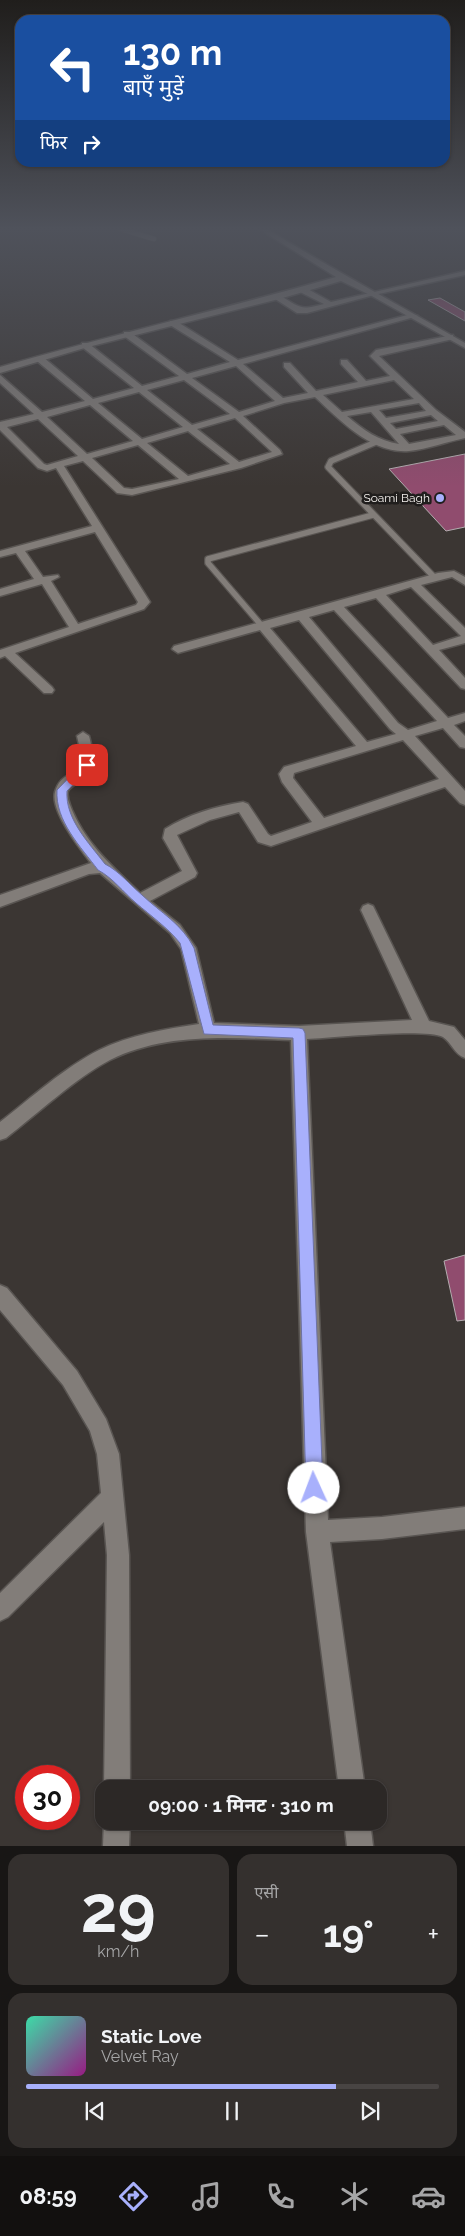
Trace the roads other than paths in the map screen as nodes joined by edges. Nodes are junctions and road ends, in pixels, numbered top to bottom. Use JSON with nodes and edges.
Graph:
{"nodes":[{"id":1,"x":205,"y":315,"type":"edge"},
{"id":2,"x":414,"y":316,"type":"joint"},
{"id":3,"x":173,"y":323,"type":"junction"},
{"id":4,"x":127,"y":334,"type":"junction"},
{"id":5,"x":450,"y":337,"type":"junction"},
{"id":6,"x":85,"y":345,"type":"junction"},
{"id":7,"x":465,"y":346,"type":"edge"},
{"id":8,"x":40,"y":359,"type":"junction"},
{"id":9,"x":344,"y":362,"type":"dead end"},
{"id":10,"x":236,"y":363,"type":"junction"},
{"id":11,"x":287,"y":365,"type":"dead end"},
{"id":12,"x":0,"y":370,"type":"edge"},
{"id":13,"x":186,"y":377,"type":"junction"},
{"id":14,"x":396,"y":377,"type":"junction"},
{"id":15,"x":0,"y":378,"type":"edge"},
{"id":16,"x":364,"y":384,"type":"junction"},
{"id":17,"x":140,"y":389,"type":"junction"},
{"id":18,"x":316,"y":394,"type":"junction"},
{"id":19,"x":421,"y":400,"type":"junction"},
{"id":20,"x":92,"y":401,"type":"junction"},
{"id":21,"x":281,"y":401,"type":"junction"},
{"id":22,"x":373,"y":409,"type":"junction"},
{"id":23,"x":434,"y":412,"type":"junction"},
{"id":24,"x":236,"y":414,"type":"junction"},
{"id":25,"x":40,"y":415,"type":"junction"},
{"id":26,"x":340,"y":415,"type":"junction"},
{"id":27,"x":384,"y":421,"type":"junction"},
{"id":28,"x":445,"y":422,"type":"junction"},
{"id":29,"x":0,"y":425,"type":"edge"},
{"id":30,"x":190,"y":428,"type":"junction"},
{"id":31,"x":395,"y":432,"type":"junction"},
{"id":32,"x":464,"y":436,"type":"edge"},
{"id":33,"x":140,"y":442,"type":"junction"},
{"id":34,"x":376,"y":442,"type":"junction"},
{"id":35,"x":408,"y":448,"type":"junction"},
{"id":36,"x":86,"y":457,"type":"junction"},
{"id":37,"x":59,"y":465,"type":"junction"},
{"id":38,"x":238,"y":466,"type":"junction"},
{"id":39,"x":186,"y":480,"type":"junction"},
{"id":40,"x":373,"y":515,"type":"junction"},
{"id":41,"x":98,"y":528,"type":"junction"},
{"id":42,"x":19,"y":549,"type":"junction"},
{"id":43,"x":0,"y":554,"type":"edge"},
{"id":44,"x":434,"y":577,"type":"junction"},
{"id":45,"x":47,"y":579,"type":"junction"},
{"id":46,"x":465,"y":582,"type":"edge"},
{"id":47,"x":414,"y":584,"type":"junction"},
{"id":48,"x":0,"y":593,"type":"edge"},
{"id":49,"x":379,"y":594,"type":"junction"},
{"id":50,"x":336,"y":606,"type":"junction"},
{"id":51,"x":302,"y":616,"type":"junction"},
{"id":52,"x":262,"y":626,"type":"junction"},
{"id":53,"x":76,"y":628,"type":"junction"},
{"id":54,"x":465,"y":634,"type":"edge"},
{"id":55,"x":465,"y":640,"type":"edge"},
{"id":56,"x":432,"y":649,"type":"junction"},
{"id":57,"x":178,"y":650,"type":"dead end"},
{"id":58,"x":3,"y":653,"type":"edge"},
{"id":59,"x":465,"y":685,"type":"edge"},
{"id":60,"x":48,"y":690,"type":"dead end"},
{"id":61,"x":465,"y":718,"type":"edge"},
{"id":62,"x":446,"y":723,"type":"junction"},
{"id":63,"x":83,"y":736,"type":"dead end"},
{"id":64,"x":406,"y":736,"type":"junction"},
{"id":65,"x":465,"y":744,"type":"edge"},
{"id":66,"x":364,"y":747,"type":"junction"},
{"id":67,"x":448,"y":781,"type":"junction"},
{"id":68,"x":465,"y":800,"type":"edge"},
{"id":69,"x":321,"y":824,"type":"junction"},
{"id":70,"x":102,"y":867,"type":"junction"},
{"id":71,"x":139,"y":900,"type":"junction"},
{"id":72,"x":0,"y":901,"type":"edge"},
{"id":73,"x":368,"y":910,"type":"dead end"},
{"id":74,"x":423,"y":1026,"type":"junction"},
{"id":75,"x":208,"y":1030,"type":"junction"},
{"id":76,"x":299,"y":1033,"type":"junction"},
{"id":77,"x":465,"y":1051,"type":"edge"},
{"id":78,"x":0,"y":1132,"type":"edge"},
{"id":79,"x":0,"y":1294,"type":"edge"},
{"id":80,"x":112,"y":1498,"type":"junction"},
{"id":81,"x":465,"y":1518,"type":"edge"},
{"id":82,"x":317,"y":1532,"type":"junction"},
{"id":83,"x":0,"y":1608,"type":"edge"},
{"id":84,"x":117,"y":1780,"type":"edge"},
{"id":85,"x":351,"y":1780,"type":"edge"},
{"id":86,"x":116,"y":1830,"type":"edge"},
{"id":87,"x":358,"y":1830,"type":"edge"},
{"id":88,"x":116,"y":1846,"type":"edge"},
{"id":89,"x":360,"y":1846,"type":"edge"}],
"edges":[{"from":1,"to":3,"type":"street"},
{"from":2,"to":5,"type":"street"},
{"from":2,"to":10,"type":"street"},
{"from":3,"to":4,"type":"street"},
{"from":3,"to":10,"type":"street"},
{"from":4,"to":6,"type":"street"},
{"from":4,"to":13,"type":"street"},
{"from":5,"to":7,"type":"street"},
{"from":5,"to":14,"type":"street"},
{"from":6,"to":8,"type":"street"},
{"from":6,"to":17,"type":"street"},
{"from":8,"to":12,"type":"street"},
{"from":8,"to":20,"type":"street"},
{"from":9,"to":16,"type":"street"},
{"from":10,"to":13,"type":"street"},
{"from":10,"to":21,"type":"street"},
{"from":11,"to":18,"type":"street"},
{"from":13,"to":17,"type":"street"},
{"from":13,"to":24,"type":"street"},
{"from":14,"to":16,"type":"street"},
{"from":14,"to":19,"type":"street"},
{"from":15,"to":25,"type":"street"},
{"from":16,"to":18,"type":"street"},
{"from":17,"to":20,"type":"street"},
{"from":17,"to":30,"type":"street"},
{"from":18,"to":21,"type":"street"},
{"from":18,"to":26,"type":"street"},
{"from":19,"to":22,"type":"street"},
{"from":19,"to":23,"type":"street"},
{"from":20,"to":25,"type":"street"},
{"from":20,"to":33,"type":"street"},
{"from":21,"to":24,"type":"street"},
{"from":22,"to":26,"type":"street"},
{"from":22,"to":27,"type":"street"},
{"from":23,"to":27,"type":"street"},
{"from":23,"to":28,"type":"street"},
{"from":24,"to":30,"type":"street"},
{"from":24,"to":38,"type":"street"},
{"from":25,"to":29,"type":"street"},
{"from":25,"to":36,"type":"street"},
{"from":26,"to":34,"type":"street"},
{"from":27,"to":31,"type":"street"},
{"from":28,"to":31,"type":"street"},
{"from":28,"to":32,"type":"street"},
{"from":29,"to":37,"type":"street"},
{"from":30,"to":33,"type":"street"},
{"from":30,"to":38,"type":"street"},
{"from":31,"to":35,"type":"street"},
{"from":32,"to":35,"type":"street"},
{"from":33,"to":36,"type":"street"},
{"from":33,"to":39,"type":"street"},
{"from":34,"to":35,"type":"street"},
{"from":34,"to":40,"type":"lane"},
{"from":36,"to":37,"type":"street"},
{"from":36,"to":39,"type":"street"},
{"from":37,"to":41,"type":"street"},
{"from":38,"to":39,"type":"street"},
{"from":40,"to":44,"type":"lane"},
{"from":40,"to":52,"type":"lane"},
{"from":41,"to":42,"type":"street"},
{"from":41,"to":53,"type":"street"},
{"from":42,"to":43,"type":"street"},
{"from":42,"to":45,"type":"street"},
{"from":44,"to":46,"type":"street"},
{"from":44,"to":47,"type":"street"},
{"from":45,"to":48,"type":"street"},
{"from":45,"to":53,"type":"street"},
{"from":47,"to":49,"type":"street"},
{"from":47,"to":54,"type":"street"},
{"from":49,"to":50,"type":"street"},
{"from":49,"to":56,"type":"street"},
{"from":50,"to":51,"type":"street"},
{"from":50,"to":62,"type":"street"},
{"from":51,"to":52,"type":"street"},
{"from":51,"to":64,"type":"street"},
{"from":52,"to":57,"type":"street"},
{"from":52,"to":66,"type":"street"},
{"from":53,"to":58,"type":"street"},
{"from":55,"to":56,"type":"street"},
{"from":56,"to":59,"type":"street"},
{"from":58,"to":60,"type":"street"},
{"from":61,"to":62,"type":"street"},
{"from":62,"to":64,"type":"street"},
{"from":62,"to":65,"type":"street"},
{"from":63,"to":70,"type":"street"},
{"from":64,"to":66,"type":"street"},
{"from":64,"to":67,"type":"street"},
{"from":66,"to":69,"type":"street"},
{"from":67,"to":68,"type":"street"},
{"from":67,"to":69,"type":"street"},
{"from":69,"to":71,"type":"street"},
{"from":70,"to":71,"type":"street"},
{"from":70,"to":72,"type":"street"},
{"from":71,"to":75,"type":"street"},
{"from":73,"to":74,"type":"street"},
{"from":74,"to":76,"type":"street"},
{"from":74,"to":77,"type":"street"},
{"from":75,"to":76,"type":"street"},
{"from":75,"to":78,"type":"street"},
{"from":76,"to":82,"type":"street"},
{"from":79,"to":80,"type":"street"},
{"from":80,"to":83,"type":"street"},
{"from":80,"to":84,"type":"street"},
{"from":81,"to":82,"type":"street"},
{"from":82,"to":85,"type":"street"},
{"from":86,"to":88,"type":"street"},
{"from":87,"to":89,"type":"street"}]}
